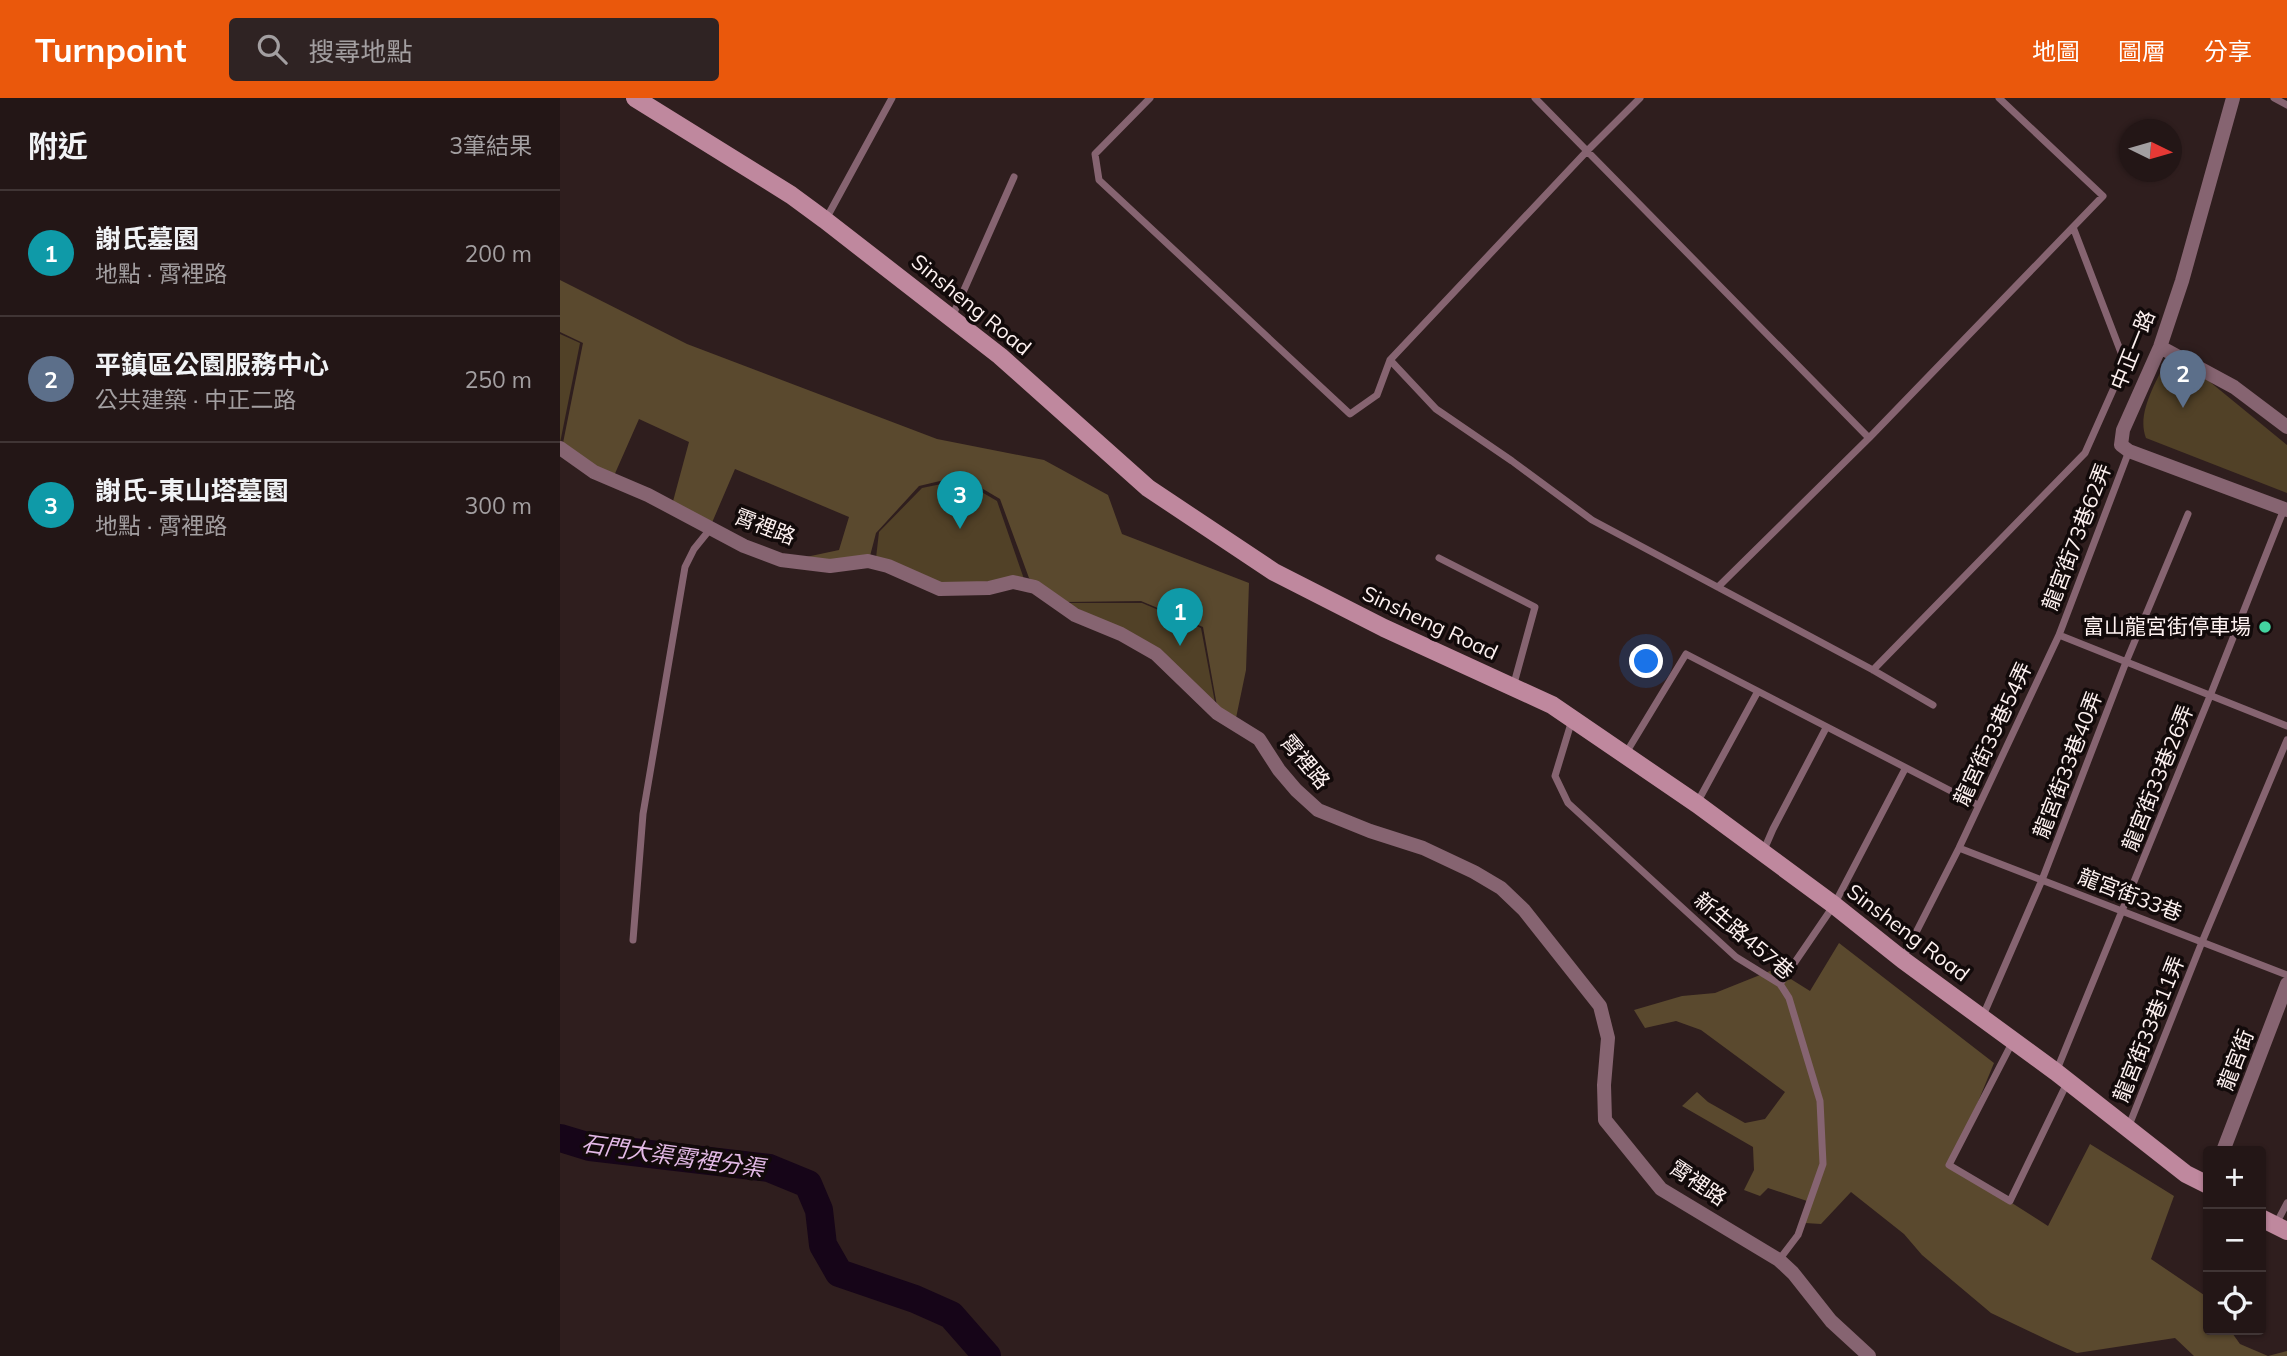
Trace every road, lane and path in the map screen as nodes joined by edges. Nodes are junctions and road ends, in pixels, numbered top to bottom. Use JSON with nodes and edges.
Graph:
{"nodes":[{"id":1,"x":635,"y":98,"type":"edge"},
{"id":2,"x":891,"y":98,"type":"edge"},
{"id":3,"x":1150,"y":98,"type":"edge"},
{"id":4,"x":1535,"y":98,"type":"edge"},
{"id":5,"x":1640,"y":98,"type":"edge"},
{"id":6,"x":1999,"y":98,"type":"edge"},
{"id":7,"x":2233,"y":98,"type":"edge"},
{"id":8,"x":2274,"y":98,"type":"edge"},
{"id":9,"x":2287,"y":105,"type":"edge"},
{"id":10,"x":1587,"y":151,"type":"junction"},
{"id":11,"x":1014,"y":177,"type":"dead end"},
{"id":12,"x":825,"y":220,"type":"junction"},
{"id":13,"x":2073,"y":227,"type":"junction"},
{"id":14,"x":952,"y":317,"type":"junction"},
{"id":15,"x":2160,"y":347,"type":"junction"},
{"id":16,"x":1390,"y":360,"type":"junction"},
{"id":17,"x":2287,"y":427,"type":"edge"},
{"id":18,"x":1869,"y":438,"type":"junction"},
{"id":19,"x":560,"y":448,"type":"edge"},
{"id":20,"x":2129,"y":451,"type":"junction"},
{"id":21,"x":2286,"y":509,"type":"edge"},
{"id":22,"x":2188,"y":514,"type":"dead end"},
{"id":23,"x":711,"y":528,"type":"junction"},
{"id":24,"x":1439,"y":558,"type":"dead end"},
{"id":25,"x":1718,"y":587,"type":"junction"},
{"id":26,"x":2059,"y":635,"type":"junction"},
{"id":27,"x":2126,"y":662,"type":"junction"},
{"id":28,"x":1873,"y":670,"type":"junction"},
{"id":29,"x":1513,"y":687,"type":"junction"},
{"id":30,"x":1757,"y":692,"type":"junction"},
{"id":31,"x":2210,"y":696,"type":"junction"},
{"id":32,"x":1933,"y":705,"type":"dead end"},
{"id":33,"x":1572,"y":719,"type":"junction"},
{"id":34,"x":2287,"y":726,"type":"edge"},
{"id":35,"x":1826,"y":729,"type":"junction"},
{"id":36,"x":2287,"y":740,"type":"edge"},
{"id":37,"x":1626,"y":754,"type":"junction"},
{"id":38,"x":1905,"y":769,"type":"junction"},
{"id":39,"x":1697,"y":804,"type":"junction"},
{"id":40,"x":1978,"y":805,"type":"junction"},
{"id":41,"x":1959,"y":848,"type":"junction"},
{"id":42,"x":1763,"y":853,"type":"junction"},
{"id":43,"x":2042,"y":880,"type":"junction"},
{"id":44,"x":1834,"y":905,"type":"junction"},
{"id":45,"x":2122,"y":912,"type":"junction"},
{"id":46,"x":633,"y":940,"type":"dead end"},
{"id":47,"x":2202,"y":942,"type":"junction"},
{"id":48,"x":1903,"y":960,"type":"junction"},
{"id":49,"x":2287,"y":975,"type":"edge"},
{"id":50,"x":1780,"y":984,"type":"junction"},
{"id":51,"x":2287,"y":984,"type":"edge"},
{"id":52,"x":1982,"y":1018,"type":"junction"},
{"id":53,"x":2014,"y":1041,"type":"junction"},
{"id":54,"x":2062,"y":1077,"type":"junction"},
{"id":55,"x":2128,"y":1129,"type":"junction"},
{"id":56,"x":2225,"y":1146,"type":"edge"},
{"id":57,"x":2203,"y":1182,"type":"edge"},
{"id":58,"x":2287,"y":1202,"type":"edge"},
{"id":59,"x":2274,"y":1225,"type":"edge"},
{"id":60,"x":1779,"y":1260,"type":"junction"},
{"id":61,"x":1869,"y":1356,"type":"edge"}],
"edges":[{"from":1,"to":12,"type":"street","name":"Sinsheng Road"},
{"from":2,"to":12,"type":"lane"},
{"from":3,"to":16,"type":"lane"},
{"from":4,"to":10,"type":"lane"},
{"from":5,"to":10,"type":"lane"},
{"from":6,"to":13,"type":"lane"},
{"from":7,"to":15,"type":"street","name":"中正一路"},
{"from":8,"to":9,"type":"lane"},
{"from":10,"to":16,"type":"lane"},
{"from":10,"to":18,"type":"lane"},
{"from":11,"to":14,"type":"lane"},
{"from":12,"to":14,"type":"street","name":"Sinsheng Road"},
{"from":13,"to":18,"type":"lane"},
{"from":13,"to":28,"type":"lane"},
{"from":14,"to":29,"type":"street","name":"Sinsheng Road"},
{"from":15,"to":17,"type":"street"},
{"from":15,"to":20,"type":"street","name":"中正一路"},
{"from":16,"to":25,"type":"lane"},
{"from":18,"to":25,"type":"lane"},
{"from":19,"to":23,"type":"street","name":"霄裡路"},
{"from":20,"to":21,"type":"street"},
{"from":20,"to":26,"type":"lane","name":"龍宮街73巷62弄"},
{"from":21,"to":31,"type":"lane","name":"龍宮街33巷26弄"},
{"from":22,"to":27,"type":"lane","name":"龍宮街33巷40弄"},
{"from":23,"to":46,"type":"lane"},
{"from":23,"to":60,"type":"street","name":"霄裡路"},
{"from":24,"to":29,"type":"lane"},
{"from":25,"to":28,"type":"lane"},
{"from":26,"to":27,"type":"lane"},
{"from":26,"to":40,"type":"lane","name":"龍宮街33巷54弄"},
{"from":27,"to":31,"type":"lane"},
{"from":27,"to":43,"type":"lane","name":"龍宮街33巷40弄"},
{"from":28,"to":32,"type":"lane"},
{"from":29,"to":33,"type":"street","name":"Sinsheng Road"},
{"from":30,"to":35,"type":"lane"},
{"from":30,"to":37,"type":"lane"},
{"from":30,"to":39,"type":"lane"},
{"from":31,"to":34,"type":"lane"},
{"from":31,"to":45,"type":"lane","name":"龍宮街33巷26弄"},
{"from":33,"to":37,"type":"street","name":"Sinsheng Road"},
{"from":33,"to":50,"type":"lane","name":"新生路457巷"},
{"from":35,"to":38,"type":"lane"},
{"from":35,"to":42,"type":"lane"},
{"from":36,"to":47,"type":"lane","name":"龍宮街33巷11弄"},
{"from":37,"to":39,"type":"street","name":"Sinsheng Road"},
{"from":38,"to":40,"type":"lane"},
{"from":38,"to":44,"type":"lane"},
{"from":39,"to":42,"type":"street","name":"Sinsheng Road"},
{"from":40,"to":41,"type":"lane","name":"龍宮街33巷54弄"},
{"from":41,"to":43,"type":"lane","name":"龍宮街33巷"},
{"from":41,"to":48,"type":"lane","name":"龍宮街33巷54弄"},
{"from":42,"to":44,"type":"street","name":"Sinsheng Road"},
{"from":43,"to":45,"type":"lane","name":"龍宮街33巷"},
{"from":43,"to":52,"type":"lane","name":"龍宮街33巷40弄"},
{"from":44,"to":48,"type":"street","name":"Sinsheng Road"},
{"from":44,"to":50,"type":"lane"},
{"from":45,"to":47,"type":"lane","name":"龍宮街33巷"},
{"from":45,"to":54,"type":"lane","name":"龍宮街33巷26弄"},
{"from":47,"to":49,"type":"lane","name":"龍宮街33巷"},
{"from":47,"to":55,"type":"lane","name":"龍宮街33巷11弄"},
{"from":48,"to":52,"type":"street","name":"Sinsheng Road"},
{"from":50,"to":60,"type":"lane","name":"新生路457巷"},
{"from":51,"to":56,"type":"street","name":"龍宮街"},
{"from":52,"to":53,"type":"street","name":"Sinsheng Road"},
{"from":53,"to":54,"type":"street","name":"Sinsheng Road"},
{"from":53,"to":54,"type":"lane","name":"龍宮街33巷26弄"},
{"from":54,"to":55,"type":"street","name":"Sinsheng Road"},
{"from":55,"to":57,"type":"street","name":"Sinsheng Road"},
{"from":58,"to":59,"type":"lane"},
{"from":60,"to":61,"type":"street","name":"霄裡路"}]}
